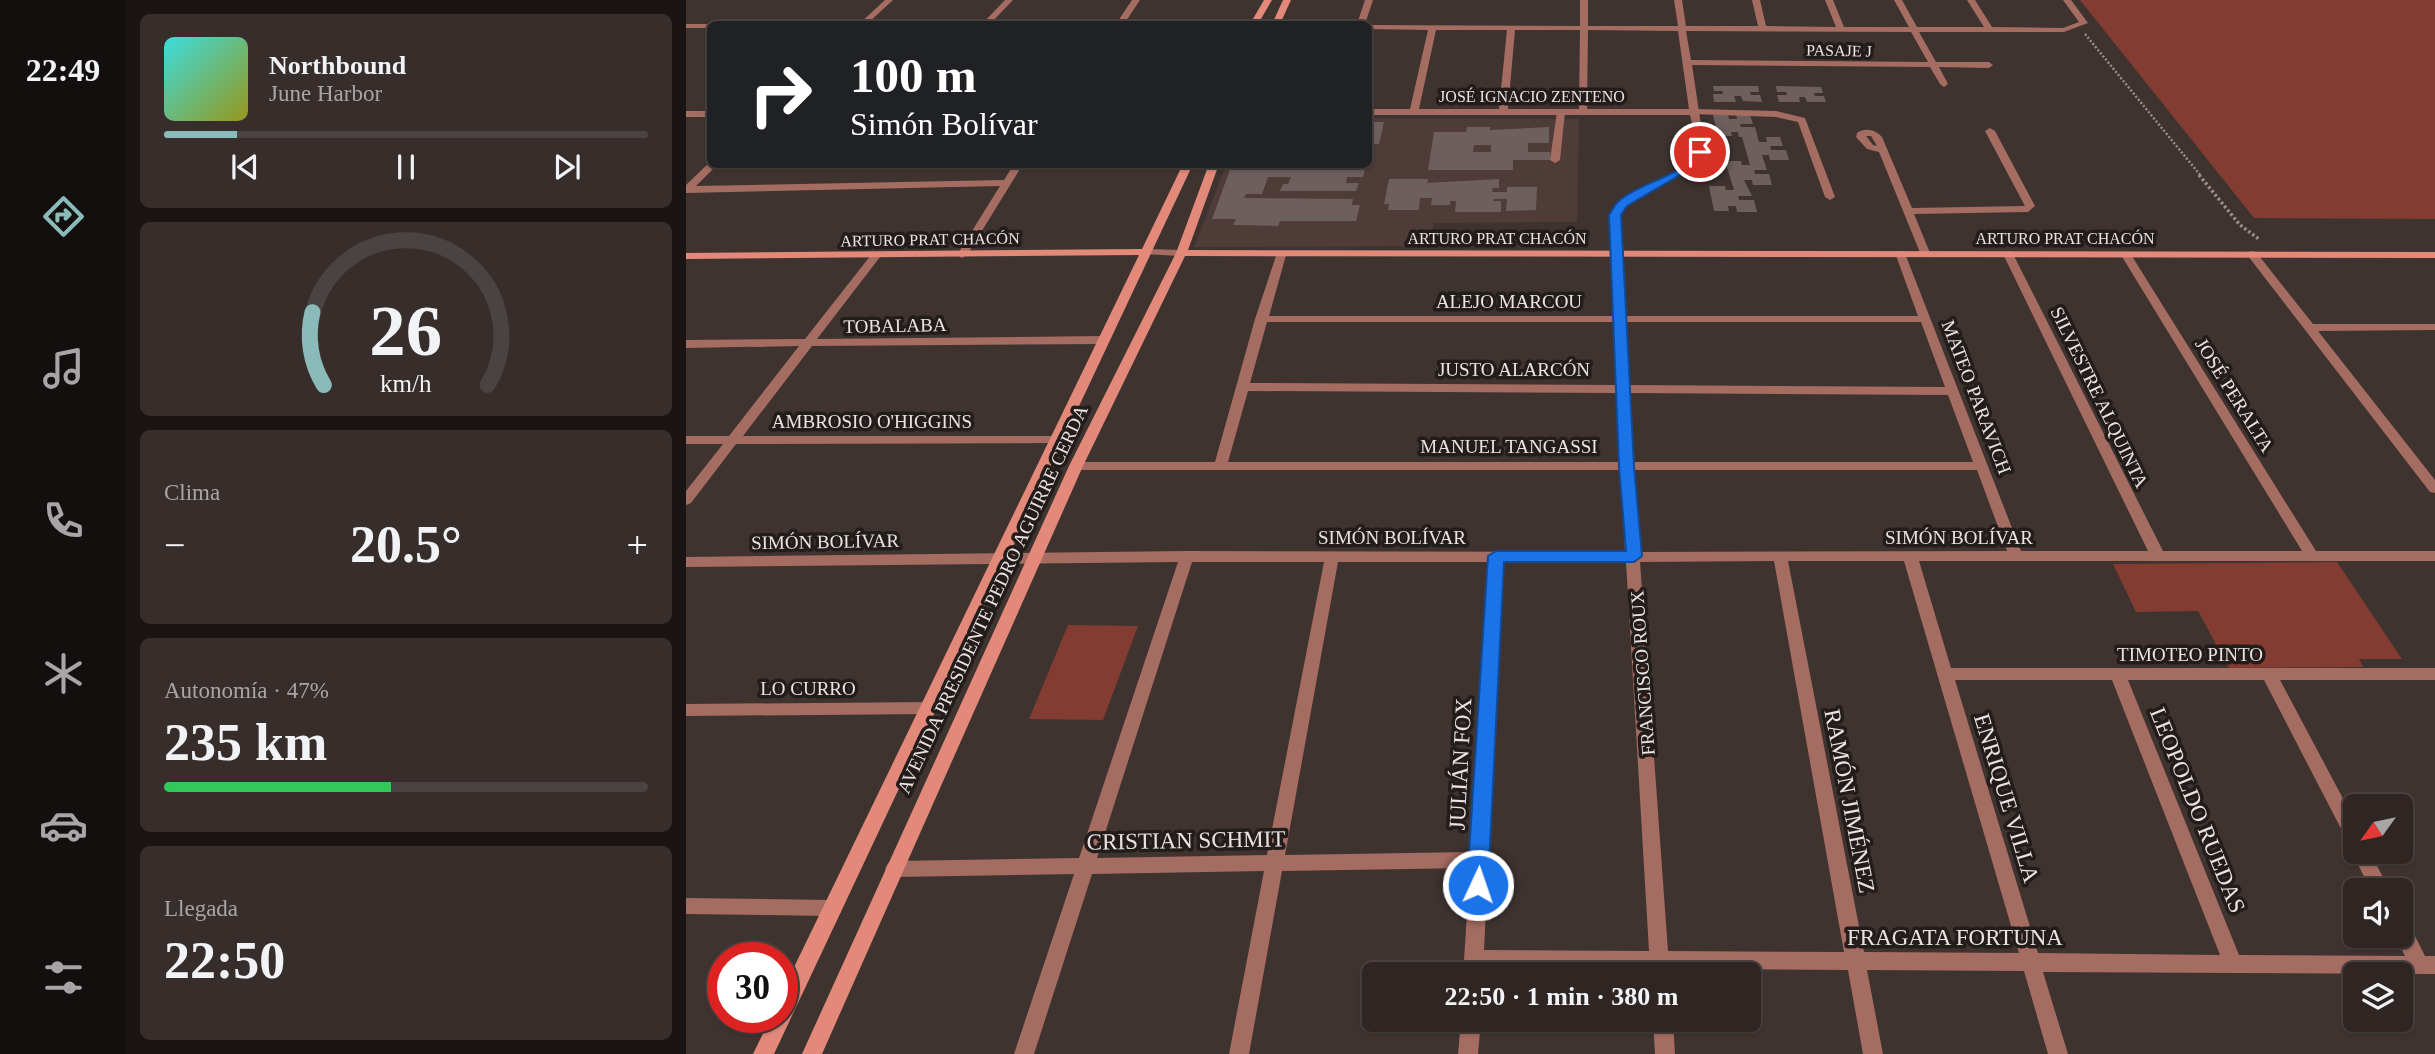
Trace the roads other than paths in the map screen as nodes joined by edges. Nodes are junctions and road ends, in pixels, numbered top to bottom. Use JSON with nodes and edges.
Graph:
{"nodes":[{"id":1,"x":889,"y":0,"type":"edge"},
{"id":2,"x":1009,"y":0,"type":"edge"},
{"id":3,"x":1136,"y":0,"type":"edge"},
{"id":4,"x":1268,"y":0,"type":"edge"},
{"id":5,"x":1287,"y":0,"type":"edge"},
{"id":6,"x":1369,"y":0,"type":"edge"},
{"id":7,"x":1584,"y":0,"type":"edge"},
{"id":8,"x":1678,"y":0,"type":"edge"},
{"id":9,"x":1756,"y":0,"type":"edge"},
{"id":10,"x":1829,"y":0,"type":"edge"},
{"id":11,"x":1898,"y":0,"type":"edge"},
{"id":12,"x":1971,"y":0,"type":"edge"},
{"id":13,"x":2067,"y":0,"type":"edge"},
{"id":14,"x":866,"y":21,"type":"edge"},
{"id":15,"x":989,"y":21,"type":"edge"},
{"id":16,"x":1122,"y":21,"type":"edge"},
{"id":17,"x":1256,"y":21,"type":"edge"},
{"id":18,"x":1277,"y":21,"type":"edge"},
{"id":19,"x":1362,"y":21,"type":"edge"},
{"id":20,"x":686,"y":26,"type":"edge"},
{"id":21,"x":707,"y":26,"type":"edge"},
{"id":22,"x":1372,"y":27,"type":"edge"},
{"id":23,"x":1433,"y":27,"type":"junction"},
{"id":24,"x":1511,"y":28,"type":"junction"},
{"id":25,"x":1584,"y":28,"type":"junction"},
{"id":26,"x":1682,"y":28,"type":"junction"},
{"id":27,"x":1763,"y":29,"type":"junction"},
{"id":28,"x":1841,"y":29,"type":"junction"},
{"id":29,"x":1914,"y":29,"type":"junction"},
{"id":30,"x":1989,"y":29,"type":"junction"},
{"id":31,"x":1688,"y":62,"type":"junction"},
{"id":32,"x":1933,"y":65,"type":"junction"},
{"id":33,"x":1989,"y":65,"type":"dead end"},
{"id":34,"x":1944,"y":84,"type":"dead end"},
{"id":35,"x":1372,"y":112,"type":"edge"},
{"id":36,"x":1414,"y":112,"type":"junction"},
{"id":37,"x":1503,"y":112,"type":"junction"},
{"id":38,"x":1561,"y":112,"type":"junction"},
{"id":39,"x":1583,"y":112,"type":"junction"},
{"id":40,"x":1695,"y":112,"type":"junction"},
{"id":41,"x":686,"y":114,"type":"edge"},
{"id":42,"x":707,"y":114,"type":"edge"},
{"id":43,"x":1990,"y":131,"type":"dead end"},
{"id":44,"x":1884,"y":150,"type":"dead end"},
{"id":45,"x":1555,"y":160,"type":"dead end"},
{"id":46,"x":710,"y":168,"type":"edge"},
{"id":47,"x":1016,"y":168,"type":"edge"},
{"id":48,"x":1186,"y":168,"type":"edge"},
{"id":49,"x":1213,"y":168,"type":"edge"},
{"id":50,"x":1007,"y":183,"type":"junction"},
{"id":51,"x":686,"y":190,"type":"edge"},
{"id":52,"x":1829,"y":197,"type":"dead end"},
{"id":53,"x":1908,"y":211,"type":"junction"},
{"id":54,"x":1146,"y":252,"type":"junction"},
{"id":55,"x":1181,"y":253,"type":"junction"},
{"id":56,"x":1617,"y":253,"type":"junction"},
{"id":57,"x":1900,"y":253,"type":"junction"},
{"id":58,"x":1925,"y":253,"type":"junction"},
{"id":59,"x":2008,"y":254,"type":"junction"},
{"id":60,"x":2252,"y":254,"type":"junction"},
{"id":61,"x":962,"y":255,"type":"junction"},
{"id":62,"x":1281,"y":255,"type":"junction"},
{"id":63,"x":2126,"y":255,"type":"junction"},
{"id":64,"x":2435,"y":255,"type":"edge"},
{"id":65,"x":686,"y":256,"type":"edge"},
{"id":66,"x":875,"y":257,"type":"junction"},
{"id":67,"x":1620,"y":317,"type":"junction"},
{"id":68,"x":1261,"y":319,"type":"junction"},
{"id":69,"x":1926,"y":319,"type":"junction"},
{"id":70,"x":2435,"y":327,"type":"edge"},
{"id":71,"x":2309,"y":328,"type":"junction"},
{"id":72,"x":1104,"y":340,"type":"junction"},
{"id":73,"x":808,"y":343,"type":"junction"},
{"id":74,"x":686,"y":344,"type":"edge"},
{"id":75,"x":1242,"y":387,"type":"junction"},
{"id":76,"x":1623,"y":389,"type":"junction"},
{"id":77,"x":1954,"y":391,"type":"junction"},
{"id":78,"x":686,"y":440,"type":"edge"},
{"id":79,"x":732,"y":440,"type":"junction"},
{"id":80,"x":1057,"y":440,"type":"junction"},
{"id":81,"x":1076,"y":466,"type":"junction"},
{"id":82,"x":1220,"y":466,"type":"junction"},
{"id":83,"x":1627,"y":466,"type":"junction"},
{"id":84,"x":1983,"y":466,"type":"junction"},
{"id":85,"x":2435,"y":489,"type":"edge"},
{"id":86,"x":686,"y":500,"type":"edge"},
{"id":87,"x":1035,"y":556,"type":"junction"},
{"id":88,"x":1187,"y":556,"type":"junction"},
{"id":89,"x":1332,"y":556,"type":"junction"},
{"id":90,"x":1496,"y":556,"type":"junction"},
{"id":91,"x":1634,"y":556,"type":"junction"},
{"id":92,"x":1780,"y":556,"type":"junction"},
{"id":93,"x":1910,"y":556,"type":"junction"},
{"id":94,"x":2016,"y":556,"type":"junction"},
{"id":95,"x":2158,"y":556,"type":"junction"},
{"id":96,"x":2312,"y":556,"type":"junction"},
{"id":97,"x":2435,"y":556,"type":"edge"},
{"id":98,"x":1000,"y":557,"type":"junction"},
{"id":99,"x":686,"y":562,"type":"edge"},
{"id":100,"x":1945,"y":674,"type":"junction"},
{"id":101,"x":2435,"y":674,"type":"edge"},
{"id":102,"x":2118,"y":675,"type":"junction"},
{"id":103,"x":2269,"y":675,"type":"junction"},
{"id":104,"x":930,"y":708,"type":"junction"},
{"id":105,"x":686,"y":710,"type":"edge"},
{"id":106,"x":2343,"y":816,"type":"edge"},
{"id":107,"x":1479,"y":860,"type":"junction"},
{"id":108,"x":1273,"y":863,"type":"junction"},
{"id":109,"x":1085,"y":866,"type":"junction"},
{"id":110,"x":894,"y":869,"type":"junction"},
{"id":111,"x":686,"y":906,"type":"edge"},
{"id":112,"x":833,"y":908,"type":"junction"},
{"id":113,"x":2413,"y":944,"type":"edge"},
{"id":114,"x":1855,"y":961,"type":"junction"},
{"id":115,"x":1474,"y":962,"type":"edge"},
{"id":116,"x":1660,"y":962,"type":"edge"},
{"id":117,"x":2031,"y":962,"type":"junction"},
{"id":118,"x":1761,"y":963,"type":"edge"},
{"id":119,"x":2233,"y":964,"type":"junction"},
{"id":120,"x":2428,"y":965,"type":"edge"},
{"id":121,"x":798,"y":981,"type":"edge"},
{"id":122,"x":1470,"y":1032,"type":"edge"},
{"id":123,"x":1664,"y":1032,"type":"edge"},
{"id":124,"x":773,"y":1033,"type":"edge"},
{"id":125,"x":763,"y":1054,"type":"edge"},
{"id":126,"x":812,"y":1054,"type":"edge"},
{"id":127,"x":1024,"y":1054,"type":"edge"},
{"id":128,"x":1239,"y":1054,"type":"edge"},
{"id":129,"x":1468,"y":1054,"type":"edge"},
{"id":130,"x":1665,"y":1054,"type":"edge"},
{"id":131,"x":1873,"y":1054,"type":"edge"},
{"id":132,"x":2058,"y":1054,"type":"edge"}],
"edges":[{"from":1,"to":14,"type":"street"},
{"from":2,"to":15,"type":"street"},
{"from":3,"to":16,"type":"street"},
{"from":4,"to":17,"type":"main road"},
{"from":5,"to":18,"type":"main road"},
{"from":6,"to":19,"type":"street"},
{"from":7,"to":25,"type":"street"},
{"from":8,"to":26,"type":"street","name":"FRANCISCO ROUX"},
{"from":9,"to":27,"type":"street"},
{"from":10,"to":28,"type":"street"},
{"from":11,"to":29,"type":"street"},
{"from":12,"to":30,"type":"street"},
{"from":13,"to":30,"type":"street"},
{"from":20,"to":21,"type":"street"},
{"from":22,"to":23,"type":"street"},
{"from":23,"to":24,"type":"street"},
{"from":23,"to":36,"type":"street"},
{"from":24,"to":25,"type":"street"},
{"from":24,"to":37,"type":"street"},
{"from":25,"to":26,"type":"street"},
{"from":25,"to":39,"type":"street"},
{"from":26,"to":27,"type":"street"},
{"from":26,"to":31,"type":"street","name":"FRANCISCO ROUX"},
{"from":27,"to":28,"type":"street"},
{"from":28,"to":29,"type":"street"},
{"from":29,"to":30,"type":"street"},
{"from":29,"to":32,"type":"street"},
{"from":31,"to":32,"type":"street","name":"PASAJE J"},
{"from":31,"to":40,"type":"street","name":"FRANCISCO ROUX"},
{"from":32,"to":33,"type":"street","name":"PASAJE J"},
{"from":32,"to":34,"type":"street"},
{"from":35,"to":36,"type":"street","name":"JOSÉ IGNACIO ZENTENO"},
{"from":36,"to":37,"type":"street","name":"JOSÉ IGNACIO ZENTENO"},
{"from":37,"to":38,"type":"street","name":"JOSÉ IGNACIO ZENTENO"},
{"from":38,"to":39,"type":"street","name":"JOSÉ IGNACIO ZENTENO"},
{"from":38,"to":45,"type":"street"},
{"from":39,"to":40,"type":"street","name":"JOSÉ IGNACIO ZENTENO"},
{"from":40,"to":52,"type":"street","name":"JOSÉ IGNACIO ZENTENO"},
{"from":40,"to":56,"type":"street","name":"FRANCISCO ROUX"},
{"from":41,"to":42,"type":"street"},
{"from":43,"to":53,"type":"street"},
{"from":44,"to":53,"type":"street"},
{"from":46,"to":51,"type":"street"},
{"from":47,"to":50,"type":"street"},
{"from":48,"to":54,"type":"main road","name":"AVENIDA PRESIDENTE PEDRO AGUIRRE CERDA"},
{"from":49,"to":55,"type":"main road","name":"AVENIDA PRESIDENTE PEDRO AGUIRRE CERDA"},
{"from":50,"to":51,"type":"street"},
{"from":50,"to":61,"type":"street"},
{"from":53,"to":58,"type":"street"},
{"from":54,"to":55,"type":"street","name":"ARTURO PRAT CHACÓN"},
{"from":54,"to":61,"type":"main road","name":"ARTURO PRAT CHACÓN"},
{"from":54,"to":72,"type":"main road","name":"AVENIDA PRESIDENTE PEDRO AGUIRRE CERDA"},
{"from":55,"to":62,"type":"main road","name":"ARTURO PRAT CHACÓN"},
{"from":55,"to":81,"type":"main road","name":"AVENIDA PRESIDENTE PEDRO AGUIRRE CERDA"},
{"from":56,"to":57,"type":"main road","name":"ARTURO PRAT CHACÓN"},
{"from":56,"to":62,"type":"main road","name":"ARTURO PRAT CHACÓN"},
{"from":56,"to":67,"type":"street","name":"FRANCISCO ROUX"},
{"from":57,"to":58,"type":"main road","name":"ARTURO PRAT CHACÓN"},
{"from":57,"to":69,"type":"street","name":"MATEO PARAVICH"},
{"from":58,"to":59,"type":"main road","name":"ARTURO PRAT CHACÓN"},
{"from":59,"to":63,"type":"main road","name":"ARTURO PRAT CHACÓN"},
{"from":59,"to":95,"type":"street","name":"SILVESTRE ALQUINTA"},
{"from":60,"to":63,"type":"main road","name":"ARTURO PRAT CHACÓN"},
{"from":60,"to":64,"type":"main road","name":"ARTURO PRAT CHACÓN"},
{"from":60,"to":71,"type":"street"},
{"from":61,"to":66,"type":"main road","name":"ARTURO PRAT CHACÓN"},
{"from":62,"to":68,"type":"street"},
{"from":63,"to":96,"type":"street","name":"JOSÉ PERALTA"},
{"from":65,"to":66,"type":"main road","name":"ARTURO PRAT CHACÓN"},
{"from":66,"to":73,"type":"street"},
{"from":67,"to":68,"type":"street","name":"ALEJO MARCOU"},
{"from":67,"to":69,"type":"street","name":"ALEJO MARCOU"},
{"from":67,"to":76,"type":"street","name":"FRANCISCO ROUX"},
{"from":68,"to":75,"type":"street"},
{"from":69,"to":77,"type":"street","name":"MATEO PARAVICH"},
{"from":70,"to":71,"type":"street"},
{"from":71,"to":85,"type":"street"},
{"from":72,"to":73,"type":"street","name":"TOBALABA"},
{"from":72,"to":80,"type":"main road","name":"AVENIDA PRESIDENTE PEDRO AGUIRRE CERDA"},
{"from":73,"to":74,"type":"street","name":"TOBALABA"},
{"from":73,"to":79,"type":"street"},
{"from":75,"to":76,"type":"street","name":"JUSTO ALARCÓN"},
{"from":75,"to":82,"type":"street"},
{"from":76,"to":77,"type":"street","name":"JUSTO ALARCÓN"},
{"from":76,"to":83,"type":"street","name":"FRANCISCO ROUX"},
{"from":77,"to":84,"type":"street","name":"MATEO PARAVICH"},
{"from":78,"to":79,"type":"street","name":"AMBROSIO O'HIGGINS"},
{"from":79,"to":80,"type":"street","name":"AMBROSIO O'HIGGINS"},
{"from":79,"to":86,"type":"street"},
{"from":80,"to":98,"type":"main road","name":"AVENIDA PRESIDENTE PEDRO AGUIRRE CERDA"},
{"from":81,"to":82,"type":"street","name":"MANUEL TANGASSI"},
{"from":81,"to":87,"type":"main road","name":"AVENIDA PRESIDENTE PEDRO AGUIRRE CERDA"},
{"from":82,"to":83,"type":"street","name":"MANUEL TANGASSI"},
{"from":83,"to":84,"type":"street","name":"MANUEL TANGASSI"},
{"from":83,"to":91,"type":"street","name":"FRANCISCO ROUX"},
{"from":84,"to":94,"type":"street","name":"MATEO PARAVICH"},
{"from":87,"to":88,"type":"street","name":"SIMÓN BOLÍVAR"},
{"from":87,"to":98,"type":"street","name":"SIMÓN BOLÍVAR"},
{"from":87,"to":110,"type":"main road","name":"AVENIDA PRESIDENTE PEDRO AGUIRRE CERDA"},
{"from":88,"to":89,"type":"street","name":"SIMÓN BOLÍVAR"},
{"from":88,"to":109,"type":"street"},
{"from":89,"to":90,"type":"street","name":"SIMÓN BOLÍVAR"},
{"from":89,"to":108,"type":"street"},
{"from":90,"to":91,"type":"street","name":"SIMÓN BOLÍVAR"},
{"from":90,"to":107,"type":"street","name":"JULIÁN FOX"},
{"from":91,"to":92,"type":"street","name":"SIMÓN BOLÍVAR"},
{"from":91,"to":116,"type":"street","name":"FRANCISCO ROUX"},
{"from":92,"to":93,"type":"street","name":"SIMÓN BOLÍVAR"},
{"from":92,"to":114,"type":"street","name":"RAMÓN JIMÉNEZ"},
{"from":93,"to":94,"type":"street","name":"SIMÓN BOLÍVAR"},
{"from":93,"to":100,"type":"street","name":"ENRIQUE VILLA"},
{"from":94,"to":95,"type":"street","name":"SIMÓN BOLÍVAR"},
{"from":95,"to":96,"type":"street","name":"SIMÓN BOLÍVAR"},
{"from":96,"to":97,"type":"street","name":"SIMÓN BOLÍVAR"},
{"from":98,"to":99,"type":"street","name":"SIMÓN BOLÍVAR"},
{"from":98,"to":104,"type":"main road","name":"AVENIDA PRESIDENTE PEDRO AGUIRRE CERDA"},
{"from":100,"to":102,"type":"street","name":"TIMOTEO PINTO"},
{"from":100,"to":117,"type":"street","name":"ENRIQUE VILLA"},
{"from":101,"to":103,"type":"street","name":"TIMOTEO PINTO"},
{"from":102,"to":103,"type":"street","name":"TIMOTEO PINTO"},
{"from":102,"to":119,"type":"street","name":"LEOPOLDO RUEDAS"},
{"from":103,"to":106,"type":"street"},
{"from":104,"to":105,"type":"street","name":"LO CURRO"},
{"from":104,"to":112,"type":"main road","name":"AVENIDA PRESIDENTE PEDRO AGUIRRE CERDA"},
{"from":107,"to":108,"type":"street","name":"CRISTIAN SCHMIT"},
{"from":107,"to":115,"type":"street","name":"JULIÁN FOX"},
{"from":108,"to":109,"type":"street","name":"CRISTIAN SCHMIT"},
{"from":108,"to":128,"type":"street"},
{"from":109,"to":110,"type":"street","name":"CRISTIAN SCHMIT"},
{"from":109,"to":127,"type":"street"},
{"from":110,"to":126,"type":"main road","name":"AVENIDA PRESIDENTE PEDRO AGUIRRE CERDA"},
{"from":111,"to":112,"type":"street"},
{"from":112,"to":121,"type":"main road","name":"AVENIDA PRESIDENTE PEDRO AGUIRRE CERDA"},
{"from":113,"to":120,"type":"street"},
{"from":114,"to":117,"type":"street","name":"FRAGATA FORTUNA"},
{"from":114,"to":118,"type":"street","name":"FRAGATA FORTUNA"},
{"from":114,"to":131,"type":"street","name":"RAMÓN JIMÉNEZ"},
{"from":117,"to":119,"type":"street","name":"FRAGATA FORTUNA"},
{"from":117,"to":132,"type":"street","name":"ENRIQUE VILLA"},
{"from":119,"to":120,"type":"street","name":"FRAGATA FORTUNA"},
{"from":122,"to":129,"type":"street"},
{"from":123,"to":130,"type":"street"},
{"from":124,"to":125,"type":"main road","name":"AVENIDA PRESIDENTE PEDRO AGUIRRE CERDA"}]}
